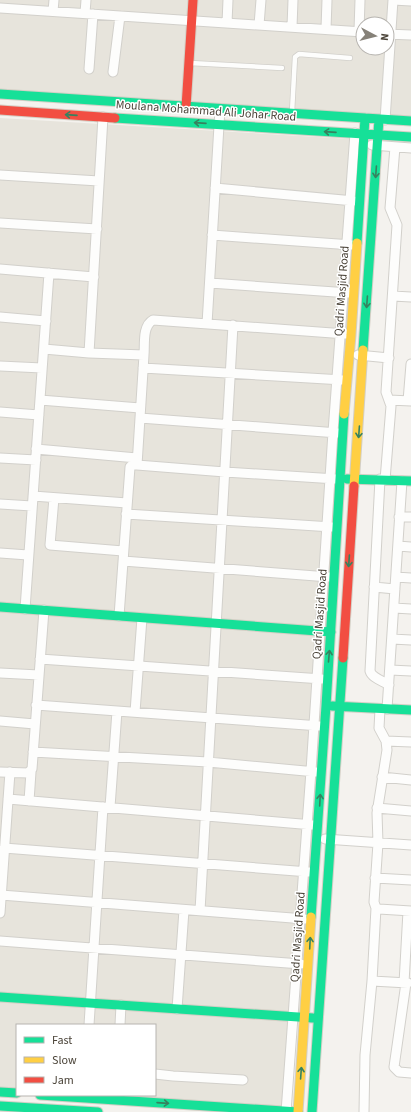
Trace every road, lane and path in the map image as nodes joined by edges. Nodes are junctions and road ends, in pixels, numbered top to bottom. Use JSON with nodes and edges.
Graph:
{"nodes":[{"id":1,"x":54,"y":0,"type":"edge"},
{"id":2,"x":86,"y":0,"type":"edge"},
{"id":3,"x":193,"y":0,"type":"edge"},
{"id":4,"x":228,"y":0,"type":"edge"},
{"id":5,"x":261,"y":0,"type":"edge"},
{"id":6,"x":293,"y":0,"type":"edge"},
{"id":7,"x":327,"y":0,"type":"edge"},
{"id":8,"x":360,"y":0,"type":"edge"},
{"id":9,"x":393,"y":0,"type":"edge"},
{"id":10,"x":411,"y":1,"type":"edge"},
{"id":11,"x":21,"y":4,"type":"edge"},
{"id":12,"x":0,"y":8,"type":"edge"},
{"id":13,"x":53,"y":11,"type":"junction"},
{"id":14,"x":89,"y":14,"type":"junction"},
{"id":15,"x":120,"y":16,"type":"junction"},
{"id":16,"x":360,"y":16,"type":"edge"},
{"id":17,"x":391,"y":16,"type":"edge"},
{"id":18,"x":192,"y":20,"type":"junction"},
{"id":19,"x":227,"y":23,"type":"junction"},
{"id":20,"x":259,"y":25,"type":"junction"},
{"id":21,"x":292,"y":27,"type":"junction"},
{"id":22,"x":326,"y":29,"type":"junction"},
{"id":23,"x":355,"y":31,"type":"edge"},
{"id":24,"x":395,"y":34,"type":"edge"},
{"id":25,"x":411,"y":35,"type":"edge"},
{"id":26,"x":387,"y":56,"type":"edge"},
{"id":27,"x":350,"y":58,"type":"dead end"},
{"id":28,"x":189,"y":62,"type":"junction"},
{"id":29,"x":282,"y":68,"type":"dead end"},
{"id":30,"x":89,"y":69,"type":"dead end"},
{"id":31,"x":113,"y":72,"type":"dead end"},
{"id":32,"x":0,"y":94,"type":"edge"},
{"id":33,"x":186,"y":107,"type":"junction"},
{"id":34,"x":220,"y":109,"type":"junction"},
{"id":35,"x":0,"y":110,"type":"edge"},
{"id":36,"x":292,"y":114,"type":"junction"},
{"id":37,"x":103,"y":117,"type":"junction"},
{"id":38,"x":365,"y":118,"type":"junction"},
{"id":39,"x":382,"y":119,"type":"junction"},
{"id":40,"x":411,"y":121,"type":"edge"},
{"id":41,"x":219,"y":124,"type":"junction"},
{"id":42,"x":359,"y":133,"type":"junction"},
{"id":43,"x":379,"y":135,"type":"junction"},
{"id":44,"x":411,"y":137,"type":"edge"},
{"id":45,"x":363,"y":145,"type":"junction"},
{"id":46,"x":378,"y":146,"type":"junction"},
{"id":47,"x":395,"y":147,"type":"junction"},
{"id":48,"x":411,"y":148,"type":"edge"},
{"id":49,"x":0,"y":175,"type":"edge"},
{"id":50,"x":99,"y":181,"type":"junction"},
{"id":51,"x":215,"y":188,"type":"junction"},
{"id":52,"x":349,"y":200,"type":"junction"},
{"id":53,"x":360,"y":202,"type":"junction"},
{"id":54,"x":0,"y":223,"type":"edge"},
{"id":55,"x":97,"y":229,"type":"junction"},
{"id":56,"x":212,"y":235,"type":"junction"},
{"id":57,"x":347,"y":245,"type":"junction"},
{"id":58,"x":357,"y":245,"type":"junction"},
{"id":59,"x":0,"y":269,"type":"edge"},
{"id":60,"x":49,"y":273,"type":"junction"},
{"id":61,"x":94,"y":277,"type":"junction"},
{"id":62,"x":210,"y":283,"type":"junction"},
{"id":63,"x":343,"y":292,"type":"junction"},
{"id":64,"x":354,"y":293,"type":"junction"},
{"id":65,"x":393,"y":296,"type":"junction"},
{"id":66,"x":411,"y":297,"type":"edge"},
{"id":67,"x":0,"y":317,"type":"edge"},
{"id":68,"x":46,"y":321,"type":"junction"},
{"id":69,"x":207,"y":324,"type":"junction"},
{"id":70,"x":233,"y":325,"type":"junction"},
{"id":71,"x":340,"y":334,"type":"junction"},
{"id":72,"x":352,"y":335,"type":"junction"},
{"id":73,"x":44,"y":349,"type":"junction"},
{"id":74,"x":89,"y":353,"type":"junction"},
{"id":75,"x":350,"y":354,"type":"junction"},
{"id":76,"x":144,"y":356,"type":"junction"},
{"id":77,"x":364,"y":356,"type":"junction"},
{"id":78,"x":389,"y":358,"type":"junction"},
{"id":79,"x":411,"y":364,"type":"edge"},
{"id":80,"x":0,"y":366,"type":"edge"},
{"id":81,"x":42,"y":368,"type":"junction"},
{"id":82,"x":143,"y":368,"type":"junction"},
{"id":83,"x":411,"y":370,"type":"edge"},
{"id":84,"x":230,"y":373,"type":"junction"},
{"id":85,"x":337,"y":380,"type":"junction"},
{"id":86,"x":348,"y":380,"type":"junction"},
{"id":87,"x":40,"y":400,"type":"junction"},
{"id":88,"x":389,"y":400,"type":"junction"},
{"id":89,"x":410,"y":401,"type":"edge"},
{"id":90,"x":140,"y":408,"type":"junction"},
{"id":91,"x":0,"y":412,"type":"edge"},
{"id":92,"x":39,"y":415,"type":"junction"},
{"id":93,"x":140,"y":418,"type":"junction"},
{"id":94,"x":227,"y":425,"type":"junction"},
{"id":95,"x":337,"y":433,"type":"junction"},
{"id":96,"x":36,"y":449,"type":"junction"},
{"id":97,"x":0,"y":458,"type":"edge"},
{"id":98,"x":36,"y":460,"type":"junction"},
{"id":99,"x":137,"y":462,"type":"junction"},
{"id":100,"x":225,"y":472,"type":"junction"},
{"id":101,"x":330,"y":479,"type":"junction"},
{"id":102,"x":340,"y":479,"type":"junction"},
{"id":103,"x":356,"y":479,"type":"junction"},
{"id":104,"x":382,"y":480,"type":"junction"},
{"id":105,"x":406,"y":481,"type":"edge"},
{"id":106,"x":33,"y":496,"type":"junction"},
{"id":107,"x":54,"y":498,"type":"junction"},
{"id":108,"x":127,"y":503,"type":"junction"},
{"id":109,"x":0,"y":504,"type":"edge"},
{"id":110,"x":32,"y":506,"type":"junction"},
{"id":111,"x":126,"y":514,"type":"junction"},
{"id":112,"x":400,"y":517,"type":"junction"},
{"id":113,"x":411,"y":517,"type":"edge"},
{"id":114,"x":222,"y":520,"type":"junction"},
{"id":115,"x":327,"y":527,"type":"junction"},
{"id":116,"x":337,"y":527,"type":"junction"},
{"id":117,"x":398,"y":546,"type":"junction"},
{"id":118,"x":411,"y":547,"type":"edge"},
{"id":119,"x":0,"y":553,"type":"edge"},
{"id":120,"x":28,"y":555,"type":"junction"},
{"id":121,"x":123,"y":556,"type":"junction"},
{"id":122,"x":219,"y":568,"type":"junction"},
{"id":123,"x":324,"y":577,"type":"junction"},
{"id":124,"x":396,"y":577,"type":"junction"},
{"id":125,"x":334,"y":578,"type":"junction"},
{"id":126,"x":411,"y":578,"type":"edge"},
{"id":127,"x":374,"y":588,"type":"junction"},
{"id":128,"x":395,"y":589,"type":"junction"},
{"id":129,"x":0,"y":607,"type":"edge"},
{"id":130,"x":394,"y":608,"type":"junction"},
{"id":131,"x":25,"y":609,"type":"junction"},
{"id":132,"x":411,"y":609,"type":"edge"},
{"id":133,"x":44,"y":610,"type":"junction"},
{"id":134,"x":119,"y":616,"type":"junction"},
{"id":135,"x":142,"y":618,"type":"junction"},
{"id":136,"x":216,"y":623,"type":"junction"},
{"id":137,"x":319,"y":631,"type":"junction"},
{"id":138,"x":331,"y":632,"type":"junction"},
{"id":139,"x":392,"y":639,"type":"junction"},
{"id":140,"x":411,"y":640,"type":"edge"},
{"id":141,"x":40,"y":659,"type":"junction"},
{"id":142,"x":138,"y":666,"type":"junction"},
{"id":143,"x":390,"y":670,"type":"junction"},
{"id":144,"x":214,"y":671,"type":"junction"},
{"id":145,"x":411,"y":671,"type":"edge"},
{"id":146,"x":0,"y":673,"type":"edge"},
{"id":147,"x":39,"y":675,"type":"junction"},
{"id":148,"x":316,"y":678,"type":"junction"},
{"id":149,"x":327,"y":679,"type":"junction"},
{"id":150,"x":389,"y":685,"type":"junction"},
{"id":151,"x":36,"y":705,"type":"junction"},
{"id":152,"x":326,"y":706,"type":"junction"},
{"id":153,"x":340,"y":706,"type":"junction"},
{"id":154,"x":384,"y":709,"type":"junction"},
{"id":155,"x":411,"y":710,"type":"edge"},
{"id":156,"x":117,"y":711,"type":"junction"},
{"id":157,"x":135,"y":712,"type":"junction"},
{"id":158,"x":211,"y":718,"type":"junction"},
{"id":159,"x":0,"y":721,"type":"edge"},
{"id":160,"x":35,"y":724,"type":"junction"},
{"id":161,"x":314,"y":725,"type":"junction"},
{"id":162,"x":325,"y":726,"type":"junction"},
{"id":163,"x":386,"y":741,"type":"junction"},
{"id":164,"x":411,"y":742,"type":"edge"},
{"id":165,"x":33,"y":752,"type":"junction"},
{"id":166,"x":113,"y":756,"type":"junction"},
{"id":167,"x":208,"y":762,"type":"junction"},
{"id":168,"x":311,"y":771,"type":"junction"},
{"id":169,"x":0,"y":772,"type":"edge"},
{"id":170,"x":10,"y":772,"type":"junction"},
{"id":171,"x":31,"y":772,"type":"junction"},
{"id":172,"x":322,"y":772,"type":"junction"},
{"id":173,"x":382,"y":777,"type":"junction"},
{"id":174,"x":411,"y":780,"type":"edge"},
{"id":175,"x":8,"y":799,"type":"junction"},
{"id":176,"x":30,"y":801,"type":"junction"},
{"id":177,"x":106,"y":807,"type":"junction"},
{"id":178,"x":378,"y":808,"type":"junction"},
{"id":179,"x":411,"y":811,"type":"edge"},
{"id":180,"x":205,"y":815,"type":"junction"},
{"id":181,"x":307,"y":824,"type":"junction"},
{"id":182,"x":318,"y":825,"type":"junction"},
{"id":183,"x":3,"y":827,"type":"edge"},
{"id":184,"x":317,"y":839,"type":"junction"},
{"id":185,"x":330,"y":840,"type":"junction"},
{"id":186,"x":378,"y":843,"type":"junction"},
{"id":187,"x":411,"y":845,"type":"edge"},
{"id":188,"x":4,"y":848,"type":"junction"},
{"id":189,"x":100,"y":856,"type":"junction"},
{"id":190,"x":203,"y":863,"type":"junction"},
{"id":191,"x":304,"y":872,"type":"junction"},
{"id":192,"x":314,"y":873,"type":"junction"},
{"id":193,"x":375,"y":878,"type":"junction"},
{"id":194,"x":411,"y":880,"type":"edge"},
{"id":195,"x":1,"y":895,"type":"junction"},
{"id":196,"x":97,"y":903,"type":"junction"},
{"id":197,"x":376,"y":908,"type":"junction"},
{"id":198,"x":184,"y":910,"type":"junction"},
{"id":199,"x":200,"y":911,"type":"junction"},
{"id":200,"x":410,"y":911,"type":"edge"},
{"id":201,"x":0,"y":913,"type":"edge"},
{"id":202,"x":300,"y":919,"type":"junction"},
{"id":203,"x":311,"y":920,"type":"junction"},
{"id":204,"x":0,"y":941,"type":"edge"},
{"id":205,"x":94,"y":948,"type":"junction"},
{"id":206,"x":181,"y":955,"type":"junction"},
{"id":207,"x":296,"y":964,"type":"junction"},
{"id":208,"x":309,"y":965,"type":"junction"},
{"id":209,"x":372,"y":981,"type":"junction"},
{"id":210,"x":407,"y":983,"type":"edge"},
{"id":211,"x":0,"y":997,"type":"edge"},
{"id":212,"x":90,"y":1003,"type":"junction"},
{"id":213,"x":121,"y":1005,"type":"junction"},
{"id":214,"x":177,"y":1009,"type":"junction"},
{"id":215,"x":293,"y":1017,"type":"junction"},
{"id":216,"x":305,"y":1018,"type":"junction"},
{"id":217,"x":318,"y":1019,"type":"junction"},
{"id":218,"x":89,"y":1024,"type":"edge"},
{"id":219,"x":120,"y":1024,"type":"edge"},
{"id":220,"x":411,"y":1073,"type":"edge"},
{"id":221,"x":156,"y":1074,"type":"edge"},
{"id":222,"x":243,"y":1080,"type":"dead end"},
{"id":223,"x":0,"y":1092,"type":"edge"},
{"id":224,"x":16,"y":1093,"type":"edge"},
{"id":225,"x":64,"y":1096,"type":"edge"},
{"id":226,"x":87,"y":1097,"type":"edge"},
{"id":227,"x":0,"y":1106,"type":"edge"},
{"id":228,"x":86,"y":1111,"type":"edge"},
{"id":229,"x":98,"y":1112,"type":"edge"},
{"id":230,"x":286,"y":1112,"type":"edge"},
{"id":231,"x":298,"y":1112,"type":"edge"},
{"id":232,"x":312,"y":1112,"type":"edge"},
{"id":233,"x":364,"y":1112,"type":"edge"}],
"edges":[{"from":1,"to":13,"type":"street"},
{"from":2,"to":14,"type":"street"},
{"from":3,"to":18,"type":"street"},
{"from":4,"to":19,"type":"street"},
{"from":5,"to":20,"type":"street"},
{"from":6,"to":21,"type":"street"},
{"from":7,"to":22,"type":"street"},
{"from":8,"to":16,"type":"street"},
{"from":9,"to":10,"type":"street"},
{"from":9,"to":17,"type":"street"},
{"from":11,"to":12,"type":"street"},
{"from":11,"to":13,"type":"street"},
{"from":13,"to":14,"type":"street"},
{"from":14,"to":15,"type":"street"},
{"from":14,"to":30,"type":"street"},
{"from":15,"to":18,"type":"street"},
{"from":15,"to":31,"type":"street"},
{"from":18,"to":19,"type":"street"},
{"from":18,"to":28,"type":"street"},
{"from":19,"to":20,"type":"street"},
{"from":20,"to":21,"type":"street"},
{"from":21,"to":22,"type":"street"},
{"from":22,"to":23,"type":"street"},
{"from":24,"to":25,"type":"street"},
{"from":26,"to":39,"type":"street"},
{"from":27,"to":36,"type":"lane"},
{"from":28,"to":29,"type":"lane"},
{"from":28,"to":33,"type":"street"},
{"from":32,"to":33,"type":"street","name":"Moulana Mohammad Ali Johar Road"},
{"from":33,"to":34,"type":"street","name":"Moulana Mohammad Ali Johar Road"},
{"from":34,"to":36,"type":"street","name":"Moulana Mohammad Ali Johar Road"},
{"from":34,"to":41,"type":"street"},
{"from":37,"to":35,"type":"street","name":"Moulana Mohammad Ali Johar Road","one_way":true},
{"from":36,"to":38,"type":"street","name":"Moulana Mohammad Ali Johar Road"},
{"from":41,"to":37,"type":"street","name":"Moulana Mohammad Ali Johar Road","one_way":true},
{"from":37,"to":50,"type":"street"},
{"from":38,"to":39,"type":"street","name":"Moulana Mohammad Ali Johar Road"},
{"from":38,"to":42,"type":"street","name":"Qadri Masjid Road"},
{"from":39,"to":40,"type":"street","name":"Moulana Mohammad Ali Johar Road"},
{"from":39,"to":43,"type":"street"},
{"from":42,"to":41,"type":"street","name":"Moulana Mohammad Ali Johar Road","one_way":true},
{"from":41,"to":51,"type":"street"},
{"from":42,"to":43,"type":"street","name":"Moulana Mohammad Ali Johar Road"},
{"from":42,"to":45,"type":"street","name":"Qadri Masjid Road"},
{"from":42,"to":52,"type":"street"},
{"from":43,"to":44,"type":"street","name":"Moulana Mohammad Ali Johar Road"},
{"from":43,"to":46,"type":"street"},
{"from":45,"to":46,"type":"street"},
{"from":45,"to":53,"type":"street","name":"Qadri Masjid Road"},
{"from":46,"to":47,"type":"street"},
{"from":46,"to":77,"type":"street","one_way":true},
{"from":47,"to":48,"type":"street"},
{"from":47,"to":65,"type":"street"},
{"from":49,"to":50,"type":"street"},
{"from":50,"to":55,"type":"street"},
{"from":51,"to":52,"type":"street"},
{"from":51,"to":56,"type":"street"},
{"from":52,"to":53,"type":"street"},
{"from":52,"to":57,"type":"street"},
{"from":53,"to":58,"type":"street","name":"Qadri Masjid Road"},
{"from":54,"to":55,"type":"street"},
{"from":55,"to":61,"type":"street"},
{"from":56,"to":57,"type":"street"},
{"from":56,"to":62,"type":"street"},
{"from":57,"to":58,"type":"street"},
{"from":57,"to":63,"type":"street"},
{"from":58,"to":64,"type":"street","name":"Qadri Masjid Road"},
{"from":59,"to":60,"type":"street"},
{"from":60,"to":61,"type":"street"},
{"from":60,"to":68,"type":"street"},
{"from":61,"to":74,"type":"street"},
{"from":62,"to":63,"type":"street"},
{"from":62,"to":69,"type":"street"},
{"from":63,"to":64,"type":"street"},
{"from":63,"to":71,"type":"street"},
{"from":64,"to":72,"type":"street","name":"Qadri Masjid Road"},
{"from":65,"to":66,"type":"street"},
{"from":65,"to":78,"type":"street"},
{"from":67,"to":68,"type":"street"},
{"from":68,"to":73,"type":"street"},
{"from":69,"to":70,"type":"street"},
{"from":69,"to":76,"type":"street"},
{"from":70,"to":71,"type":"street"},
{"from":70,"to":84,"type":"street"},
{"from":71,"to":72,"type":"street"},
{"from":71,"to":85,"type":"street"},
{"from":72,"to":75,"type":"street","name":"Qadri Masjid Road"},
{"from":73,"to":74,"type":"street"},
{"from":73,"to":81,"type":"street"},
{"from":74,"to":76,"type":"street"},
{"from":75,"to":77,"type":"street"},
{"from":75,"to":86,"type":"street","name":"Qadri Masjid Road"},
{"from":76,"to":82,"type":"street"},
{"from":77,"to":78,"type":"street"},
{"from":77,"to":103,"type":"street","one_way":true},
{"from":78,"to":88,"type":"street"},
{"from":79,"to":83,"type":"street"},
{"from":80,"to":81,"type":"street"},
{"from":81,"to":87,"type":"street"},
{"from":82,"to":84,"type":"street"},
{"from":82,"to":90,"type":"street"},
{"from":83,"to":89,"type":"street"},
{"from":84,"to":85,"type":"street"},
{"from":84,"to":94,"type":"street"},
{"from":85,"to":86,"type":"street"},
{"from":85,"to":95,"type":"street"},
{"from":86,"to":95,"type":"street","name":"Qadri Masjid Road"},
{"from":87,"to":90,"type":"street"},
{"from":87,"to":92,"type":"street"},
{"from":88,"to":89,"type":"street"},
{"from":88,"to":104,"type":"street"},
{"from":90,"to":93,"type":"street"},
{"from":91,"to":92,"type":"street"},
{"from":92,"to":96,"type":"street"},
{"from":93,"to":94,"type":"street"},
{"from":93,"to":99,"type":"street"},
{"from":94,"to":95,"type":"street"},
{"from":94,"to":100,"type":"street"},
{"from":95,"to":101,"type":"street"},
{"from":95,"to":102,"type":"street","name":"Qadri Masjid Road"},
{"from":96,"to":98,"type":"street"},
{"from":96,"to":99,"type":"street"},
{"from":97,"to":98,"type":"street"},
{"from":98,"to":106,"type":"street"},
{"from":99,"to":100,"type":"street"},
{"from":99,"to":108,"type":"street"},
{"from":100,"to":101,"type":"street"},
{"from":100,"to":114,"type":"street"},
{"from":101,"to":102,"type":"street"},
{"from":101,"to":115,"type":"street"},
{"from":102,"to":103,"type":"street"},
{"from":102,"to":116,"type":"street","name":"Qadri Masjid Road"},
{"from":103,"to":104,"type":"street"},
{"from":103,"to":153,"type":"street","one_way":true},
{"from":104,"to":105,"type":"street"},
{"from":104,"to":127,"type":"street"},
{"from":105,"to":112,"type":"street"},
{"from":106,"to":107,"type":"street"},
{"from":106,"to":110,"type":"street"},
{"from":107,"to":108,"type":"street"},
{"from":107,"to":121,"type":"street"},
{"from":108,"to":111,"type":"street"},
{"from":109,"to":110,"type":"street"},
{"from":110,"to":120,"type":"street"},
{"from":111,"to":114,"type":"street"},
{"from":111,"to":121,"type":"street"},
{"from":112,"to":113,"type":"street"},
{"from":112,"to":117,"type":"street"},
{"from":114,"to":115,"type":"street"},
{"from":114,"to":122,"type":"street"},
{"from":115,"to":116,"type":"street"},
{"from":115,"to":123,"type":"street"},
{"from":116,"to":125,"type":"street","name":"Qadri Masjid Road"},
{"from":117,"to":118,"type":"street"},
{"from":117,"to":124,"type":"street"},
{"from":119,"to":120,"type":"street"},
{"from":120,"to":131,"type":"street"},
{"from":121,"to":122,"type":"street"},
{"from":121,"to":134,"type":"street"},
{"from":122,"to":123,"type":"street"},
{"from":122,"to":136,"type":"street"},
{"from":123,"to":125,"type":"street"},
{"from":123,"to":137,"type":"street"},
{"from":124,"to":126,"type":"street"},
{"from":124,"to":128,"type":"street"},
{"from":125,"to":138,"type":"street","name":"Qadri Masjid Road"},
{"from":127,"to":128,"type":"street"},
{"from":127,"to":150,"type":"street"},
{"from":128,"to":130,"type":"street"},
{"from":129,"to":131,"type":"street"},
{"from":130,"to":132,"type":"street"},
{"from":130,"to":139,"type":"street"},
{"from":131,"to":133,"type":"street"},
{"from":133,"to":134,"type":"street"},
{"from":133,"to":141,"type":"street"},
{"from":134,"to":135,"type":"street"},
{"from":135,"to":136,"type":"street"},
{"from":135,"to":142,"type":"street"},
{"from":136,"to":137,"type":"street"},
{"from":136,"to":144,"type":"street"},
{"from":137,"to":138,"type":"street"},
{"from":137,"to":148,"type":"street"},
{"from":149,"to":138,"type":"street","name":"Qadri Masjid Road","one_way":true},
{"from":139,"to":140,"type":"street"},
{"from":139,"to":143,"type":"street"},
{"from":141,"to":142,"type":"street"},
{"from":141,"to":147,"type":"street"},
{"from":142,"to":144,"type":"street"},
{"from":142,"to":157,"type":"street"},
{"from":143,"to":145,"type":"street"},
{"from":143,"to":150,"type":"street"},
{"from":144,"to":148,"type":"street"},
{"from":144,"to":158,"type":"street"},
{"from":146,"to":147,"type":"street"},
{"from":147,"to":151,"type":"street"},
{"from":148,"to":149,"type":"street"},
{"from":148,"to":161,"type":"street"},
{"from":149,"to":152,"type":"street","name":"Qadri Masjid Road"},
{"from":150,"to":154,"type":"street"},
{"from":151,"to":156,"type":"street"},
{"from":151,"to":160,"type":"street"},
{"from":152,"to":153,"type":"street"},
{"from":152,"to":162,"type":"street","name":"Qadri Masjid Road"},
{"from":153,"to":154,"type":"street"},
{"from":153,"to":185,"type":"street"},
{"from":154,"to":155,"type":"street"},
{"from":154,"to":163,"type":"street"},
{"from":156,"to":157,"type":"street"},
{"from":156,"to":166,"type":"street"},
{"from":157,"to":158,"type":"street"},
{"from":158,"to":161,"type":"street"},
{"from":158,"to":167,"type":"street"},
{"from":159,"to":160,"type":"street"},
{"from":160,"to":165,"type":"street"},
{"from":161,"to":162,"type":"street"},
{"from":161,"to":168,"type":"street"},
{"from":162,"to":172,"type":"street","name":"Qadri Masjid Road"},
{"from":163,"to":164,"type":"street"},
{"from":163,"to":173,"type":"street"},
{"from":165,"to":166,"type":"street"},
{"from":165,"to":171,"type":"street"},
{"from":166,"to":167,"type":"street"},
{"from":166,"to":177,"type":"street"},
{"from":167,"to":168,"type":"street"},
{"from":167,"to":180,"type":"street"},
{"from":168,"to":172,"type":"street"},
{"from":168,"to":181,"type":"street"},
{"from":169,"to":170,"type":"street"},
{"from":170,"to":171,"type":"street"},
{"from":170,"to":175,"type":"street"},
{"from":171,"to":176,"type":"street"},
{"from":182,"to":172,"type":"street","name":"Qadri Masjid Road","one_way":true},
{"from":173,"to":174,"type":"street"},
{"from":173,"to":178,"type":"street"},
{"from":175,"to":176,"type":"street"},
{"from":175,"to":183,"type":"street"},
{"from":176,"to":177,"type":"street"},
{"from":177,"to":180,"type":"street"},
{"from":177,"to":189,"type":"street"},
{"from":178,"to":179,"type":"street"},
{"from":178,"to":186,"type":"street"},
{"from":180,"to":181,"type":"street"},
{"from":180,"to":190,"type":"street"},
{"from":181,"to":182,"type":"street"},
{"from":181,"to":191,"type":"street"},
{"from":182,"to":184,"type":"street","name":"Qadri Masjid Road"},
{"from":183,"to":188,"type":"street"},
{"from":184,"to":185,"type":"street"},
{"from":184,"to":192,"type":"street","name":"Qadri Masjid Road"},
{"from":185,"to":186,"type":"street"},
{"from":185,"to":217,"type":"street"},
{"from":186,"to":187,"type":"street"},
{"from":186,"to":193,"type":"street"},
{"from":188,"to":189,"type":"street"},
{"from":188,"to":195,"type":"street"},
{"from":189,"to":190,"type":"street"},
{"from":189,"to":196,"type":"street"},
{"from":190,"to":191,"type":"street"},
{"from":190,"to":199,"type":"street"},
{"from":191,"to":192,"type":"street"},
{"from":191,"to":202,"type":"street"},
{"from":192,"to":203,"type":"street","name":"Qadri Masjid Road"},
{"from":193,"to":194,"type":"street"},
{"from":193,"to":197,"type":"street"},
{"from":195,"to":196,"type":"street"},
{"from":195,"to":201,"type":"street"},
{"from":196,"to":198,"type":"street"},
{"from":196,"to":205,"type":"street"},
{"from":197,"to":200,"type":"street"},
{"from":197,"to":209,"type":"street"},
{"from":198,"to":199,"type":"street"},
{"from":198,"to":206,"type":"street"},
{"from":199,"to":202,"type":"street"},
{"from":200,"to":210,"type":"street"},
{"from":202,"to":203,"type":"street"},
{"from":202,"to":207,"type":"street"},
{"from":208,"to":203,"type":"street","name":"Qadri Masjid Road","one_way":true},
{"from":204,"to":205,"type":"street"},
{"from":205,"to":206,"type":"street"},
{"from":205,"to":212,"type":"street"},
{"from":206,"to":207,"type":"street"},
{"from":206,"to":214,"type":"street"},
{"from":207,"to":208,"type":"street"},
{"from":207,"to":215,"type":"street"},
{"from":208,"to":216,"type":"street","name":"Qadri Masjid Road"},
{"from":209,"to":210,"type":"street"},
{"from":209,"to":233,"type":"street"},
{"from":210,"to":220,"type":"street"},
{"from":211,"to":212,"type":"street"},
{"from":212,"to":213,"type":"street"},
{"from":212,"to":218,"type":"street"},
{"from":213,"to":214,"type":"street"},
{"from":213,"to":219,"type":"street"},
{"from":214,"to":215,"type":"street"},
{"from":215,"to":216,"type":"street"},
{"from":215,"to":230,"type":"street"},
{"from":216,"to":217,"type":"street"},
{"from":231,"to":216,"type":"street","name":"Qadri Masjid Road","one_way":true},
{"from":217,"to":232,"type":"street"},
{"from":221,"to":222,"type":"street"},
{"from":223,"to":224,"type":"street"},
{"from":225,"to":226,"type":"street"},
{"from":226,"to":228,"type":"street"},
{"from":226,"to":230,"type":"street","one_way":true},
{"from":227,"to":228,"type":"street"},
{"from":228,"to":229,"type":"street"},
{"from":230,"to":231,"type":"street"}]}
